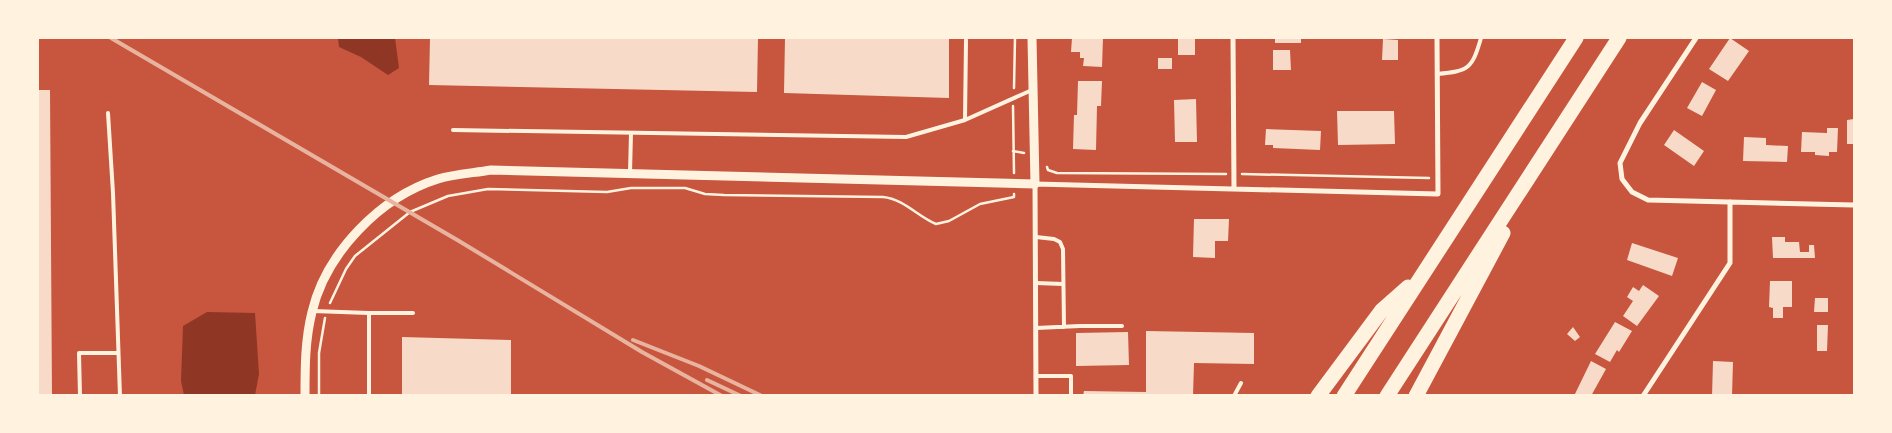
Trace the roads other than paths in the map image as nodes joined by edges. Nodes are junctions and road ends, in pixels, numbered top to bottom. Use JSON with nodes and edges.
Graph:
{"nodes":[{"id":1,"x":1032,"y":38,"type":"edge"},
{"id":2,"x":1233,"y":38,"type":"edge"},
{"id":3,"x":1437,"y":38,"type":"edge"},
{"id":4,"x":1481,"y":38,"type":"edge"},
{"id":5,"x":1576,"y":38,"type":"edge"},
{"id":6,"x":1619,"y":38,"type":"edge"},
{"id":7,"x":1696,"y":38,"type":"edge"},
{"id":8,"x":966,"y":40,"type":"dead end"},
{"id":9,"x":1437,"y":74,"type":"junction"},
{"id":10,"x":1033,"y":89,"type":"junction"},
{"id":11,"x":108,"y":113,"type":"dead end"},
{"id":12,"x":965,"y":120,"type":"junction"},
{"id":13,"x":453,"y":130,"type":"dead end"},
{"id":14,"x":631,"y":133,"type":"junction"},
{"id":15,"x":1548,"y":148,"type":"junction"},
{"id":16,"x":630,"y":173,"type":"junction"},
{"id":17,"x":1035,"y":184,"type":"junction"},
{"id":18,"x":1234,"y":188,"type":"junction"},
{"id":19,"x":1730,"y":202,"type":"junction"},
{"id":20,"x":1854,"y":205,"type":"edge"},
{"id":21,"x":1036,"y":237,"type":"junction"},
{"id":22,"x":1422,"y":274,"type":"junction"},
{"id":23,"x":1036,"y":283,"type":"junction"},
{"id":24,"x":1063,"y":284,"type":"junction"},
{"id":25,"x":312,"y":311,"type":"junction"},
{"id":26,"x":413,"y":313,"type":"dead end"},
{"id":27,"x":369,"y":314,"type":"junction"},
{"id":28,"x":1064,"y":326,"type":"junction"},
{"id":29,"x":1122,"y":326,"type":"dead end"},
{"id":30,"x":1036,"y":328,"type":"junction"},
{"id":31,"x":118,"y":353,"type":"junction"},
{"id":32,"x":1036,"y":376,"type":"junction"},
{"id":33,"x":1241,"y":383,"type":"dead end"},
{"id":34,"x":80,"y":396,"type":"edge"},
{"id":35,"x":120,"y":396,"type":"edge"},
{"id":36,"x":305,"y":396,"type":"edge"},
{"id":37,"x":369,"y":396,"type":"edge"},
{"id":38,"x":1036,"y":396,"type":"edge"},
{"id":39,"x":1071,"y":396,"type":"edge"},
{"id":40,"x":1234,"y":396,"type":"edge"},
{"id":41,"x":1318,"y":396,"type":"edge"},
{"id":42,"x":1344,"y":396,"type":"edge"},
{"id":43,"x":1387,"y":396,"type":"edge"},
{"id":44,"x":1416,"y":396,"type":"edge"},
{"id":45,"x":1643,"y":396,"type":"edge"}],
"edges":[{"from":1,"to":10,"type":"street"},
{"from":2,"to":18,"type":"street"},
{"from":3,"to":9,"type":"street"},
{"from":4,"to":9,"type":"lane"},
{"from":5,"to":22,"type":"highway"},
{"from":6,"to":15,"type":"highway"},
{"from":7,"to":19,"type":"street"},
{"from":8,"to":12,"type":"lane"},
{"from":9,"to":18,"type":"street"},
{"from":10,"to":12,"type":"lane"},
{"from":10,"to":17,"type":"street"},
{"from":11,"to":31,"type":"lane"},
{"from":12,"to":14,"type":"lane"},
{"from":13,"to":14,"type":"lane"},
{"from":14,"to":16,"type":"lane"},
{"from":15,"to":43,"type":"highway"},
{"from":15,"to":44,"type":"highway"},
{"from":16,"to":17,"type":"street"},
{"from":16,"to":25,"type":"street"},
{"from":17,"to":18,"type":"street"},
{"from":17,"to":21,"type":"street"},
{"from":19,"to":20,"type":"street"},
{"from":19,"to":45,"type":"street"},
{"from":21,"to":23,"type":"street"},
{"from":21,"to":24,"type":"lane"},
{"from":22,"to":41,"type":"highway"},
{"from":22,"to":42,"type":"highway"},
{"from":23,"to":24,"type":"lane"},
{"from":23,"to":30,"type":"street"},
{"from":24,"to":28,"type":"lane"},
{"from":25,"to":27,"type":"lane"},
{"from":25,"to":36,"type":"street"},
{"from":26,"to":27,"type":"lane"},
{"from":27,"to":37,"type":"lane"},
{"from":28,"to":29,"type":"lane"},
{"from":28,"to":30,"type":"lane"},
{"from":30,"to":32,"type":"street"},
{"from":31,"to":34,"type":"lane"},
{"from":31,"to":35,"type":"lane"},
{"from":32,"to":38,"type":"street"},
{"from":32,"to":39,"type":"lane"},
{"from":33,"to":40,"type":"lane"}]}
